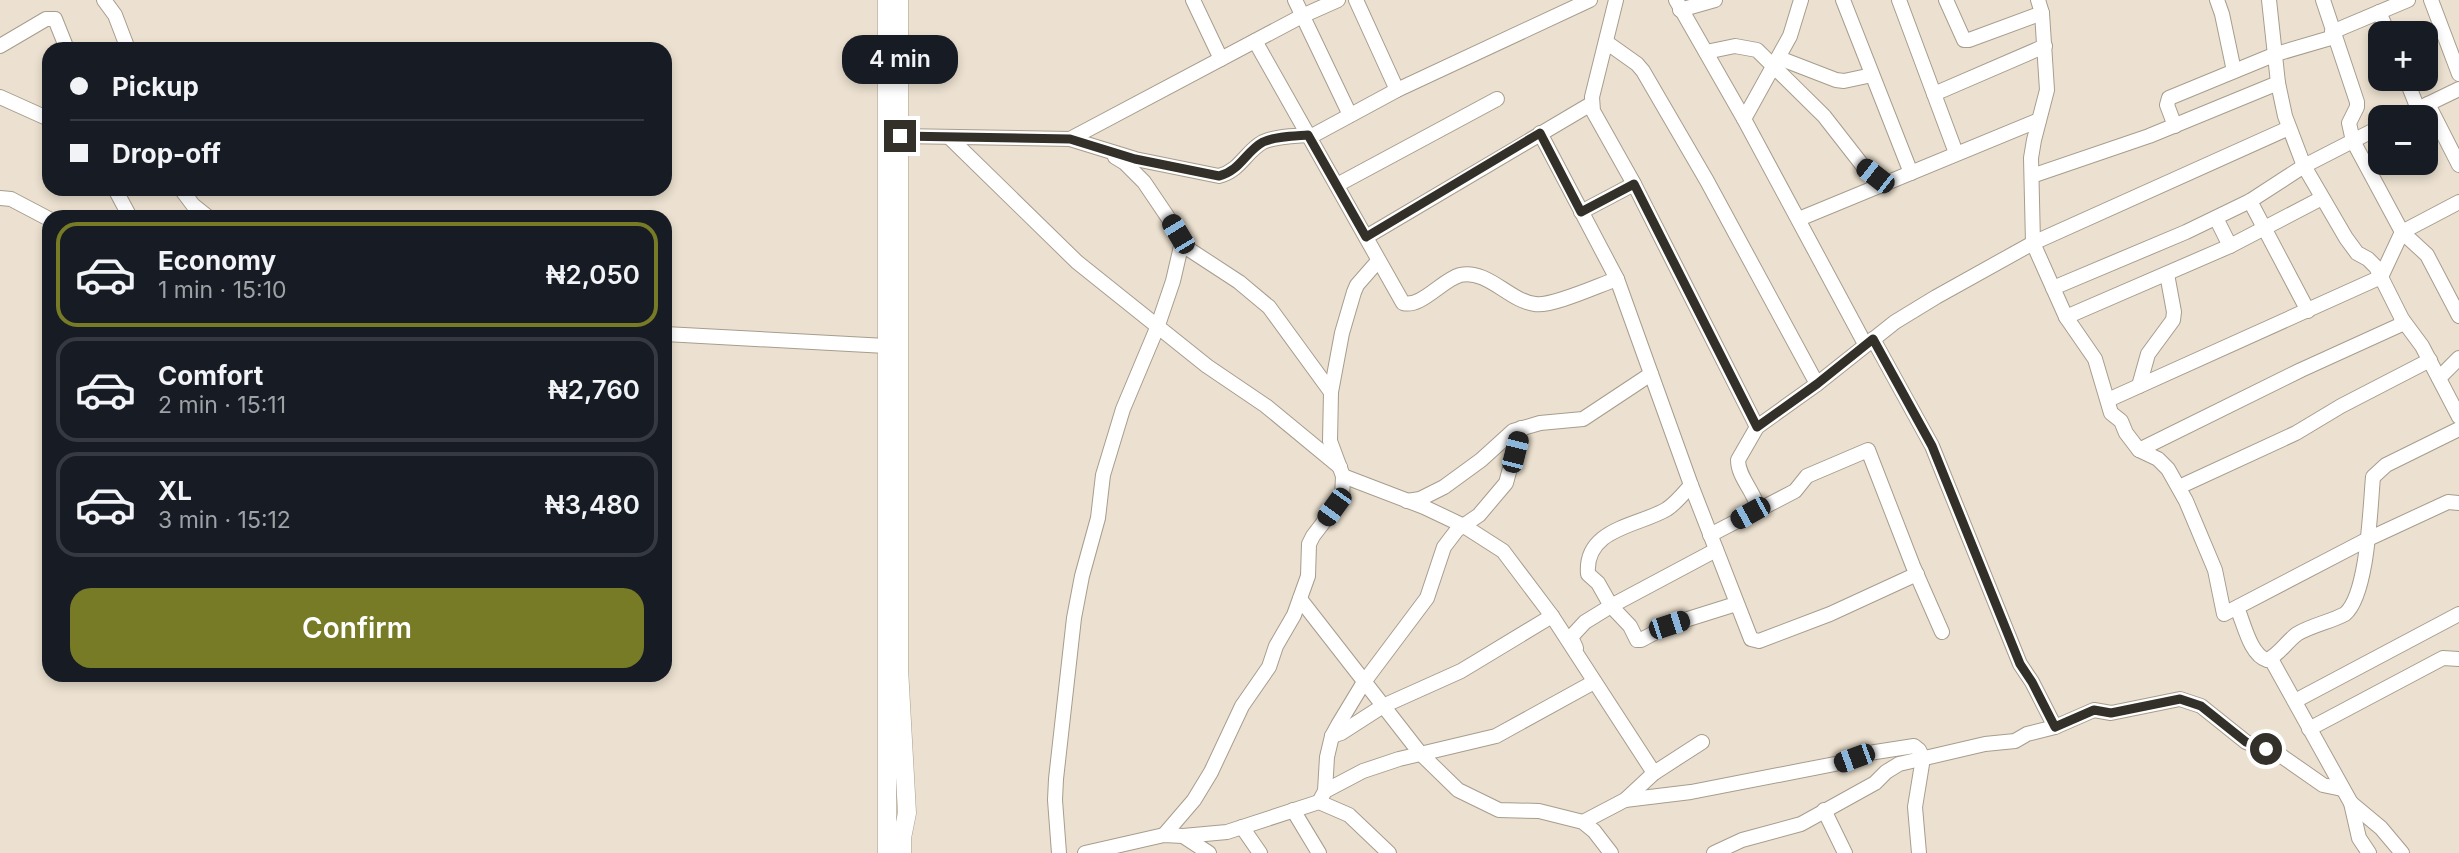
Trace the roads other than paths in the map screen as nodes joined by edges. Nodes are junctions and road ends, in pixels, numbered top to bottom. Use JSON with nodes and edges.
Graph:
{"nodes":[{"id":1,"x":104,"y":0,"type":"edge"},
{"id":2,"x":887,"y":0,"type":"edge"},
{"id":3,"x":899,"y":0,"type":"edge"},
{"id":4,"x":1193,"y":0,"type":"edge"},
{"id":5,"x":1295,"y":0,"type":"edge"},
{"id":6,"x":1338,"y":0,"type":"edge"},
{"id":7,"x":1356,"y":0,"type":"edge"},
{"id":8,"x":1590,"y":0,"type":"edge"},
{"id":9,"x":1616,"y":0,"type":"edge"},
{"id":10,"x":1715,"y":0,"type":"edge"},
{"id":11,"x":1801,"y":0,"type":"edge"},
{"id":12,"x":1843,"y":0,"type":"edge"},
{"id":13,"x":1899,"y":0,"type":"edge"},
{"id":14,"x":1946,"y":0,"type":"edge"},
{"id":15,"x":2217,"y":0,"type":"edge"},
{"id":16,"x":2269,"y":0,"type":"edge"},
{"id":17,"x":2323,"y":0,"type":"edge"},
{"id":18,"x":2408,"y":0,"type":"edge"},
{"id":19,"x":2431,"y":0,"type":"edge"},
{"id":20,"x":1678,"y":5,"type":"edge"},
{"id":21,"x":2040,"y":6,"type":"edge"},
{"id":22,"x":2379,"y":12,"type":"junction"},
{"id":23,"x":1302,"y":16,"type":"junction"},
{"id":24,"x":2383,"y":21,"type":"edge"},
{"id":25,"x":2333,"y":35,"type":"junction"},
{"id":26,"x":1255,"y":41,"type":"junction"},
{"id":27,"x":63,"y":42,"type":"edge"},
{"id":28,"x":125,"y":42,"type":"edge"},
{"id":29,"x":1606,"y":42,"type":"junction"},
{"id":30,"x":0,"y":46,"type":"edge"},
{"id":31,"x":2045,"y":46,"type":"junction"},
{"id":32,"x":1706,"y":52,"type":"junction"},
{"id":33,"x":2276,"y":54,"type":"junction"},
{"id":34,"x":1221,"y":59,"type":"junction"},
{"id":35,"x":1776,"y":62,"type":"junction"},
{"id":36,"x":2234,"y":71,"type":"junction"},
{"id":37,"x":2459,"y":74,"type":"edge"},
{"id":38,"x":1872,"y":75,"type":"junction"},
{"id":39,"x":2278,"y":83,"type":"junction"},
{"id":40,"x":2459,"y":89,"type":"edge"},
{"id":41,"x":1397,"y":90,"type":"junction"},
{"id":42,"x":1934,"y":93,"type":"junction"},
{"id":43,"x":0,"y":97,"type":"edge"},
{"id":44,"x":1497,"y":99,"type":"dead end"},
{"id":45,"x":1591,"y":104,"type":"junction"},
{"id":46,"x":2427,"y":105,"type":"edge"},
{"id":47,"x":1350,"y":115,"type":"junction"},
{"id":48,"x":42,"y":117,"type":"edge"},
{"id":49,"x":1744,"y":118,"type":"junction"},
{"id":50,"x":2039,"y":120,"type":"junction"},
{"id":51,"x":2175,"y":126,"type":"junction"},
{"id":52,"x":2289,"y":128,"type":"junction"},
{"id":53,"x":2438,"y":131,"type":"edge"},
{"id":54,"x":1540,"y":133,"type":"junction"},
{"id":55,"x":2368,"y":133,"type":"edge"},
{"id":56,"x":900,"y":136,"type":"junction"},
{"id":57,"x":1309,"y":136,"type":"junction"},
{"id":58,"x":949,"y":137,"type":"junction"},
{"id":59,"x":1070,"y":139,"type":"junction"},
{"id":60,"x":2353,"y":141,"type":"junction"},
{"id":61,"x":1104,"y":150,"type":"junction"},
{"id":62,"x":1956,"y":153,"type":"junction"},
{"id":63,"x":2459,"y":165,"type":"edge"},
{"id":64,"x":2304,"y":166,"type":"junction"},
{"id":65,"x":1911,"y":173,"type":"junction"},
{"id":66,"x":2032,"y":176,"type":"junction"},
{"id":67,"x":1887,"y":183,"type":"junction"},
{"id":68,"x":1634,"y":184,"type":"junction"},
{"id":69,"x":1337,"y":185,"type":"junction"},
{"id":70,"x":186,"y":196,"type":"edge"},
{"id":71,"x":4,"y":197,"type":"edge"},
{"id":72,"x":2322,"y":198,"type":"junction"},
{"id":73,"x":2250,"y":201,"type":"junction"},
{"id":74,"x":2459,"y":202,"type":"edge"},
{"id":75,"x":199,"y":210,"type":"edge"},
{"id":76,"x":1581,"y":212,"type":"junction"},
{"id":77,"x":42,"y":216,"type":"edge"},
{"id":78,"x":2216,"y":218,"type":"junction"},
{"id":79,"x":1799,"y":219,"type":"junction"},
{"id":80,"x":2264,"y":228,"type":"junction"},
{"id":81,"x":2402,"y":232,"type":"junction"},
{"id":82,"x":1366,"y":237,"type":"junction"},
{"id":83,"x":1182,"y":242,"type":"junction"},
{"id":84,"x":2033,"y":243,"type":"junction"},
{"id":85,"x":2230,"y":246,"type":"junction"},
{"id":86,"x":1378,"y":261,"type":"junction"},
{"id":87,"x":2167,"y":274,"type":"junction"},
{"id":88,"x":2381,"y":277,"type":"junction"},
{"id":89,"x":1617,"y":279,"type":"junction"},
{"id":90,"x":2053,"y":288,"type":"junction"},
{"id":91,"x":2308,"y":311,"type":"junction"},
{"id":92,"x":2459,"y":316,"type":"edge"},
{"id":93,"x":2066,"y":317,"type":"junction"},
{"id":94,"x":2402,"y":319,"type":"junction"},
{"id":95,"x":1157,"y":328,"type":"junction"},
{"id":96,"x":672,"y":334,"type":"edge"},
{"id":97,"x":1869,"y":342,"type":"junction"},
{"id":98,"x":886,"y":346,"type":"junction"},
{"id":99,"x":2459,"y":358,"type":"edge"},
{"id":100,"x":2430,"y":360,"type":"junction"},
{"id":101,"x":1651,"y":374,"type":"junction"},
{"id":102,"x":2439,"y":377,"type":"junction"},
{"id":103,"x":1817,"y":384,"type":"junction"},
{"id":104,"x":2139,"y":386,"type":"junction"},
{"id":105,"x":1331,"y":392,"type":"junction"},
{"id":106,"x":2108,"y":400,"type":"junction"},
{"id":107,"x":2459,"y":417,"type":"edge"},
{"id":108,"x":1757,"y":427,"type":"junction"},
{"id":109,"x":1521,"y":428,"type":"junction"},
{"id":110,"x":2459,"y":429,"type":"edge"},
{"id":111,"x":2139,"y":450,"type":"junction"},
{"id":112,"x":1342,"y":472,"type":"junction"},
{"id":113,"x":1691,"y":485,"type":"junction"},
{"id":114,"x":2179,"y":487,"type":"junction"},
{"id":115,"x":1405,"y":501,"type":"junction"},
{"id":116,"x":2459,"y":503,"type":"edge"},
{"id":117,"x":1758,"y":508,"type":"junction"},
{"id":118,"x":1464,"y":526,"type":"junction"},
{"id":119,"x":1710,"y":535,"type":"junction"},
{"id":120,"x":2367,"y":541,"type":"junction"},
{"id":121,"x":1716,"y":550,"type":"junction"},
{"id":122,"x":1917,"y":575,"type":"junction"},
{"id":123,"x":1300,"y":599,"type":"junction"},
{"id":124,"x":1736,"y":604,"type":"junction"},
{"id":125,"x":1611,"y":606,"type":"junction"},
{"id":126,"x":2237,"y":607,"type":"junction"},
{"id":127,"x":2459,"y":614,"type":"edge"},
{"id":128,"x":1552,"y":616,"type":"junction"},
{"id":129,"x":1942,"y":632,"type":"dead end"},
{"id":130,"x":2271,"y":659,"type":"junction"},
{"id":131,"x":2459,"y":659,"type":"edge"},
{"id":132,"x":1585,"y":668,"type":"junction"},
{"id":133,"x":1364,"y":682,"type":"junction"},
{"id":134,"x":1594,"y":682,"type":"junction"},
{"id":135,"x":2295,"y":701,"type":"junction"},
{"id":136,"x":1383,"y":706,"type":"junction"},
{"id":137,"x":2055,"y":727,"type":"junction"},
{"id":138,"x":2309,"y":729,"type":"junction"},
{"id":139,"x":1332,"y":736,"type":"junction"},
{"id":140,"x":1702,"y":742,"type":"dead end"},
{"id":141,"x":1420,"y":753,"type":"junction"},
{"id":142,"x":1923,"y":758,"type":"junction"},
{"id":143,"x":1654,"y":773,"type":"junction"},
{"id":144,"x":2342,"y":789,"type":"junction"},
{"id":145,"x":1322,"y":796,"type":"junction"},
{"id":146,"x":1625,"y":800,"type":"junction"},
{"id":147,"x":2351,"y":803,"type":"junction"},
{"id":148,"x":1293,"y":810,"type":"junction"},
{"id":149,"x":1824,"y":810,"type":"junction"},
{"id":150,"x":1583,"y":822,"type":"junction"},
{"id":151,"x":1242,"y":827,"type":"junction"},
{"id":152,"x":1164,"y":835,"type":"junction"},
{"id":153,"x":1183,"y":836,"type":"junction"},
{"id":154,"x":887,"y":853,"type":"edge"},
{"id":155,"x":902,"y":853,"type":"edge"},
{"id":156,"x":1059,"y":853,"type":"edge"},
{"id":157,"x":1085,"y":853,"type":"edge"},
{"id":158,"x":1209,"y":853,"type":"edge"},
{"id":159,"x":1260,"y":853,"type":"edge"},
{"id":160,"x":1319,"y":853,"type":"edge"},
{"id":161,"x":1390,"y":853,"type":"edge"},
{"id":162,"x":1611,"y":853,"type":"edge"},
{"id":163,"x":1714,"y":853,"type":"edge"},
{"id":164,"x":1846,"y":853,"type":"edge"},
{"id":165,"x":1919,"y":853,"type":"edge"},
{"id":166,"x":2369,"y":853,"type":"edge"},
{"id":167,"x":2402,"y":853,"type":"edge"}],
"edges":[{"from":1,"to":28,"type":"street"},
{"from":2,"to":98,"type":"main road"},
{"from":3,"to":56,"type":"main road"},
{"from":4,"to":34,"type":"street"},
{"from":5,"to":23,"type":"street"},
{"from":6,"to":23,"type":"street"},
{"from":7,"to":41,"type":"street"},
{"from":8,"to":41,"type":"street"},
{"from":9,"to":29,"type":"street"},
{"from":10,"to":20,"type":"street"},
{"from":11,"to":35,"type":"street"},
{"from":12,"to":38,"type":"street"},
{"from":13,"to":42,"type":"street"},
{"from":14,"to":21,"type":"street"},
{"from":15,"to":36,"type":"street"},
{"from":16,"to":33,"type":"street"},
{"from":17,"to":25,"type":"street"},
{"from":18,"to":22,"type":"street"},
{"from":19,"to":37,"type":"street"},
{"from":20,"to":32,"type":"street"},
{"from":21,"to":31,"type":"street"},
{"from":22,"to":24,"type":"street"},
{"from":22,"to":25,"type":"street"},
{"from":23,"to":26,"type":"street"},
{"from":23,"to":47,"type":"street"},
{"from":25,"to":33,"type":"street"},
{"from":25,"to":60,"type":"street"},
{"from":26,"to":34,"type":"street"},
{"from":26,"to":57,"type":"street"},
{"from":27,"to":30,"type":"street"},
{"from":29,"to":45,"type":"street"},
{"from":29,"to":103,"type":"street"},
{"from":31,"to":42,"type":"street"},
{"from":31,"to":50,"type":"street"},
{"from":32,"to":35,"type":"street"},
{"from":32,"to":49,"type":"street"},
{"from":33,"to":36,"type":"street"},
{"from":33,"to":39,"type":"street"},
{"from":34,"to":59,"type":"street"},
{"from":35,"to":38,"type":"street"},
{"from":35,"to":49,"type":"street"},
{"from":35,"to":67,"type":"street"},
{"from":36,"to":51,"type":"street"},
{"from":38,"to":65,"type":"street"},
{"from":39,"to":51,"type":"street"},
{"from":39,"to":52,"type":"street"},
{"from":40,"to":46,"type":"street"},
{"from":41,"to":47,"type":"street"},
{"from":42,"to":62,"type":"street"},
{"from":43,"to":48,"type":"street"},
{"from":44,"to":69,"type":"street"},
{"from":45,"to":54,"type":"street"},
{"from":45,"to":68,"type":"street"},
{"from":47,"to":57,"type":"street"},
{"from":49,"to":79,"type":"street"},
{"from":50,"to":62,"type":"street"},
{"from":50,"to":66,"type":"street"},
{"from":51,"to":66,"type":"street"},
{"from":52,"to":64,"type":"street"},
{"from":52,"to":84,"type":"street"},
{"from":53,"to":63,"type":"street"},
{"from":54,"to":76,"type":"street"},
{"from":54,"to":82,"type":"street"},
{"from":55,"to":60,"type":"street"},
{"from":56,"to":58,"type":"street"},
{"from":56,"to":155,"type":"main road"},
{"from":57,"to":61,"type":"street"},
{"from":57,"to":69,"type":"street"},
{"from":58,"to":59,"type":"street"},
{"from":58,"to":95,"type":"street"},
{"from":59,"to":61,"type":"street"},
{"from":60,"to":64,"type":"street"},
{"from":60,"to":81,"type":"street"},
{"from":61,"to":83,"type":"street"},
{"from":62,"to":65,"type":"street"},
{"from":64,"to":72,"type":"street"},
{"from":64,"to":73,"type":"street"},
{"from":65,"to":67,"type":"street"},
{"from":66,"to":84,"type":"street"},
{"from":67,"to":79,"type":"street"},
{"from":68,"to":76,"type":"street"},
{"from":68,"to":108,"type":"street"},
{"from":69,"to":82,"type":"street"},
{"from":70,"to":75,"type":"street"},
{"from":71,"to":77,"type":"street"},
{"from":72,"to":80,"type":"street"},
{"from":72,"to":88,"type":"street"},
{"from":73,"to":78,"type":"street"},
{"from":73,"to":80,"type":"street"},
{"from":74,"to":81,"type":"street"},
{"from":76,"to":89,"type":"street"},
{"from":78,"to":85,"type":"street"},
{"from":78,"to":90,"type":"street"},
{"from":79,"to":97,"type":"street"},
{"from":80,"to":85,"type":"street"},
{"from":80,"to":91,"type":"street"},
{"from":81,"to":88,"type":"street"},
{"from":81,"to":92,"type":"street"},
{"from":82,"to":86,"type":"street"},
{"from":83,"to":95,"type":"street"},
{"from":83,"to":105,"type":"street"},
{"from":84,"to":90,"type":"street"},
{"from":84,"to":97,"type":"street"},
{"from":85,"to":87,"type":"street"},
{"from":86,"to":89,"type":"street"},
{"from":86,"to":105,"type":"street"},
{"from":87,"to":93,"type":"street"},
{"from":87,"to":104,"type":"street"},
{"from":88,"to":91,"type":"street"},
{"from":88,"to":94,"type":"street"},
{"from":89,"to":101,"type":"street"},
{"from":90,"to":93,"type":"street"},
{"from":91,"to":104,"type":"street"},
{"from":93,"to":106,"type":"street"},
{"from":94,"to":100,"type":"street"},
{"from":94,"to":111,"type":"street"},
{"from":95,"to":112,"type":"street"},
{"from":95,"to":156,"type":"street"},
{"from":96,"to":98,"type":"street"},
{"from":97,"to":103,"type":"street"},
{"from":97,"to":137,"type":"street"},
{"from":98,"to":154,"type":"main road"},
{"from":99,"to":102,"type":"street"},
{"from":100,"to":102,"type":"street"},
{"from":100,"to":114,"type":"street"},
{"from":101,"to":109,"type":"street"},
{"from":101,"to":113,"type":"street"},
{"from":102,"to":107,"type":"street"},
{"from":103,"to":108,"type":"street"},
{"from":104,"to":106,"type":"street"},
{"from":105,"to":112,"type":"street"},
{"from":106,"to":111,"type":"street"},
{"from":108,"to":117,"type":"street"},
{"from":109,"to":115,"type":"street"},
{"from":109,"to":118,"type":"street"},
{"from":110,"to":120,"type":"street"},
{"from":111,"to":114,"type":"street"},
{"from":112,"to":115,"type":"street"},
{"from":112,"to":123,"type":"street"},
{"from":113,"to":119,"type":"street"},
{"from":113,"to":125,"type":"street"},
{"from":114,"to":126,"type":"street"},
{"from":115,"to":118,"type":"street"},
{"from":116,"to":120,"type":"street"},
{"from":117,"to":119,"type":"street"},
{"from":117,"to":122,"type":"street"},
{"from":118,"to":128,"type":"street"},
{"from":118,"to":133,"type":"street"},
{"from":119,"to":121,"type":"street"},
{"from":120,"to":126,"type":"street"},
{"from":120,"to":130,"type":"street"},
{"from":121,"to":124,"type":"street"},
{"from":121,"to":125,"type":"street"},
{"from":122,"to":124,"type":"street"},
{"from":122,"to":129,"type":"street"},
{"from":123,"to":133,"type":"street"},
{"from":123,"to":152,"type":"street"},
{"from":124,"to":125,"type":"street"},
{"from":125,"to":132,"type":"street"},
{"from":126,"to":130,"type":"street"},
{"from":127,"to":135,"type":"street"},
{"from":128,"to":132,"type":"street"},
{"from":128,"to":136,"type":"street"},
{"from":130,"to":135,"type":"street"},
{"from":131,"to":138,"type":"street"},
{"from":132,"to":134,"type":"street"},
{"from":133,"to":136,"type":"street"},
{"from":133,"to":139,"type":"street"},
{"from":134,"to":141,"type":"street"},
{"from":134,"to":143,"type":"street"},
{"from":135,"to":138,"type":"street"},
{"from":136,"to":139,"type":"street"},
{"from":136,"to":141,"type":"street"},
{"from":137,"to":142,"type":"street"},
{"from":137,"to":144,"type":"street"},
{"from":138,"to":144,"type":"street"},
{"from":139,"to":145,"type":"street"},
{"from":140,"to":143,"type":"street"},
{"from":141,"to":145,"type":"street"},
{"from":141,"to":150,"type":"street"},
{"from":142,"to":146,"type":"street"},
{"from":142,"to":149,"type":"street"},
{"from":142,"to":165,"type":"street"},
{"from":143,"to":146,"type":"street"},
{"from":144,"to":147,"type":"street"},
{"from":145,"to":148,"type":"street"},
{"from":145,"to":161,"type":"street"},
{"from":146,"to":150,"type":"street"},
{"from":147,"to":166,"type":"street"},
{"from":147,"to":167,"type":"street"},
{"from":148,"to":151,"type":"street"},
{"from":148,"to":160,"type":"street"},
{"from":149,"to":163,"type":"street"},
{"from":149,"to":164,"type":"street"},
{"from":150,"to":162,"type":"street"},
{"from":151,"to":153,"type":"street"},
{"from":151,"to":159,"type":"street"},
{"from":152,"to":153,"type":"street"},
{"from":152,"to":157,"type":"street"},
{"from":153,"to":158,"type":"street"}]}
